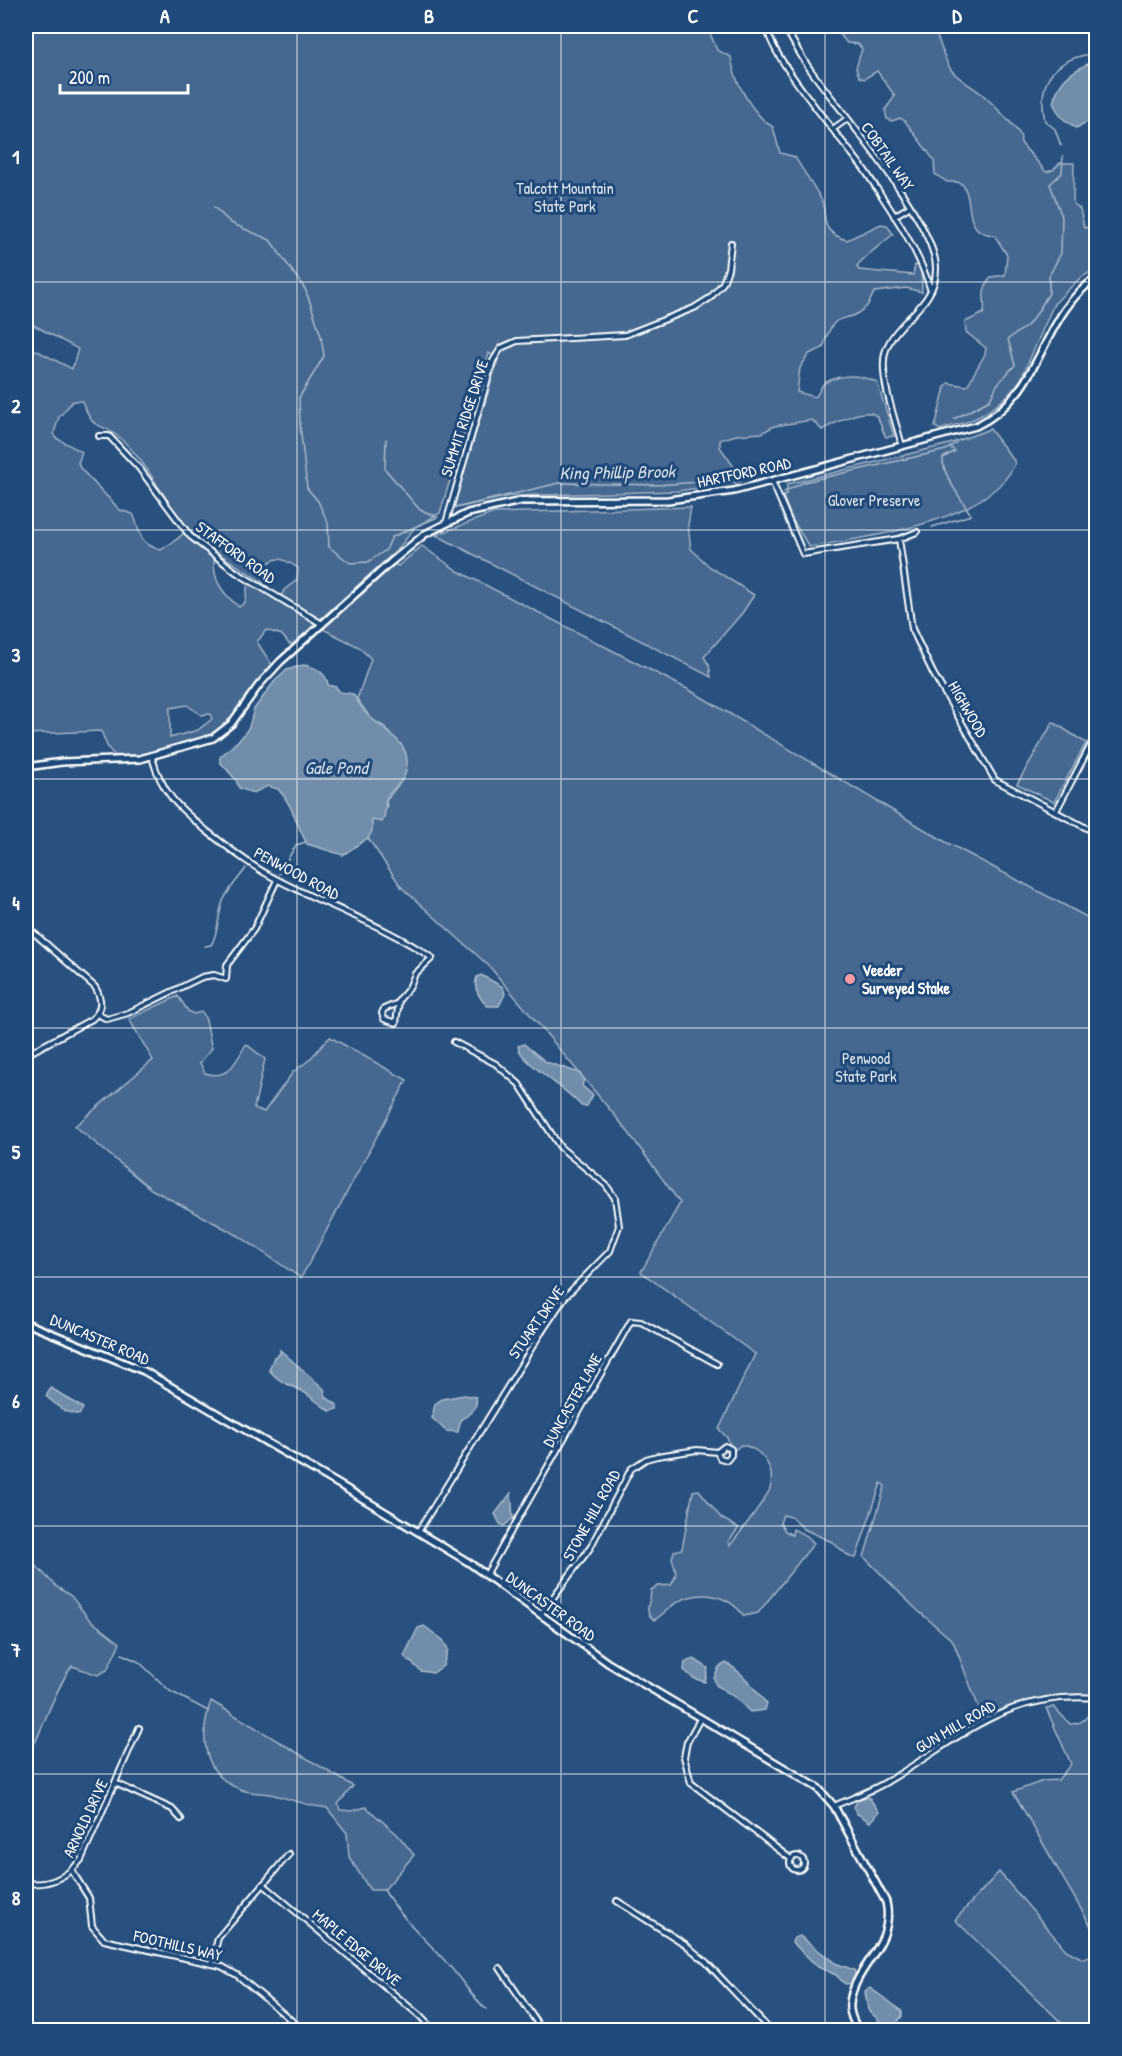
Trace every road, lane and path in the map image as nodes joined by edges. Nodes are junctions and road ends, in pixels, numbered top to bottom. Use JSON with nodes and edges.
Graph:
{"nodes":[{"id":1,"x":768,"y":26,"type":"edge"},
{"id":2,"x":783,"y":26,"type":"edge"},
{"id":3,"x":847,"y":118,"type":"junction"},
{"id":4,"x":833,"y":129,"type":"junction"},
{"id":5,"x":909,"y":207,"type":"junction"},
{"id":6,"x":894,"y":216,"type":"junction"},
{"id":7,"x":731,"y":243,"type":"dead end"},
{"id":8,"x":1096,"y":278,"type":"edge"},
{"id":9,"x":930,"y":289,"type":"junction"},
{"id":10,"x":99,"y":436,"type":"dead end"},
{"id":11,"x":902,"y":447,"type":"junction"},
{"id":12,"x":772,"y":481,"type":"junction"},
{"id":13,"x":446,"y":523,"type":"junction"},
{"id":14,"x":917,"y":532,"type":"dead end"},
{"id":15,"x":898,"y":539,"type":"junction"},
{"id":16,"x":322,"y":624,"type":"junction"},
{"id":17,"x":1096,"y":735,"type":"edge"},
{"id":18,"x":152,"y":757,"type":"junction"},
{"id":19,"x":26,"y":767,"type":"edge"},
{"id":20,"x":1056,"y":811,"type":"junction"},
{"id":21,"x":1096,"y":833,"type":"edge"},
{"id":22,"x":277,"y":880,"type":"junction"},
{"id":23,"x":26,"y":926,"type":"edge"},
{"id":24,"x":398,"y":1003,"type":"junction"},
{"id":25,"x":97,"y":1014,"type":"junction"},
{"id":26,"x":454,"y":1042,"type":"dead end"},
{"id":27,"x":26,"y":1055,"type":"edge"},
{"id":28,"x":26,"y":1323,"type":"edge"},
{"id":29,"x":717,"y":1364,"type":"dead end"},
{"id":30,"x":717,"y":1452,"type":"dead end"},
{"id":31,"x":418,"y":1532,"type":"junction"},
{"id":32,"x":486,"y":1576,"type":"junction"},
{"id":33,"x":539,"y":1616,"type":"junction"},
{"id":34,"x":1096,"y":1698,"type":"edge"},
{"id":35,"x":700,"y":1719,"type":"junction"},
{"id":36,"x":139,"y":1728,"type":"dead end"},
{"id":37,"x":115,"y":1784,"type":"junction"},
{"id":38,"x":834,"y":1806,"type":"junction"},
{"id":39,"x":181,"y":1819,"type":"dead end"},
{"id":40,"x":289,"y":1854,"type":"dead end"},
{"id":41,"x":791,"y":1859,"type":"dead end"},
{"id":42,"x":72,"y":1871,"type":"junction"},
{"id":43,"x":26,"y":1883,"type":"edge"},
{"id":44,"x":263,"y":1884,"type":"junction"},
{"id":45,"x":616,"y":1901,"type":"dead end"},
{"id":46,"x":212,"y":1963,"type":"junction"},
{"id":47,"x":500,"y":1968,"type":"dead end"},
{"id":48,"x":303,"y":2031,"type":"edge"},
{"id":49,"x":433,"y":2031,"type":"edge"},
{"id":50,"x":542,"y":2031,"type":"edge"},
{"id":51,"x":770,"y":2031,"type":"edge"},
{"id":52,"x":858,"y":2031,"type":"edge"}],
"edges":[{"from":1,"to":4,"type":"street","name":"COBTAIL WAY"},
{"from":2,"to":3,"type":"street","name":"COBTAIL WAY"},
{"from":3,"to":4,"type":"street","name":"COBTAIL WAY"},
{"from":3,"to":5,"type":"street","name":"COBTAIL WAY"},
{"from":4,"to":6,"type":"street","name":"COBTAIL WAY"},
{"from":5,"to":6,"type":"street","name":"COBTAIL WAY"},
{"from":5,"to":9,"type":"street","name":"COBTAIL WAY"},
{"from":6,"to":9,"type":"street","name":"COBTAIL WAY"},
{"from":7,"to":13,"type":"street","name":"SUMMIT RIDGE DRIVE"},
{"from":8,"to":11,"type":"main road","name":"HARTFORD ROAD"},
{"from":9,"to":11,"type":"street","name":"COBTAIL WAY"},
{"from":10,"to":16,"type":"street","name":"STAFFORD ROAD"},
{"from":11,"to":12,"type":"main road","name":"HARTFORD ROAD"},
{"from":12,"to":13,"type":"main road","name":"HARTFORD ROAD"},
{"from":12,"to":15,"type":"street"},
{"from":13,"to":16,"type":"main road","name":"HARTFORD ROAD"},
{"from":14,"to":15,"type":"street"},
{"from":15,"to":20,"type":"street","name":"HIGHWOOD"},
{"from":16,"to":18,"type":"main road","name":"HARTFORD ROAD"},
{"from":17,"to":20,"type":"street"},
{"from":18,"to":19,"type":"main road","name":"HARTFORD ROAD"},
{"from":18,"to":22,"type":"street","name":"PENWOOD ROAD"},
{"from":20,"to":21,"type":"street","name":"HIGHWOOD"},
{"from":22,"to":24,"type":"street","name":"PENWOOD ROAD"},
{"from":22,"to":25,"type":"street"},
{"from":23,"to":25,"type":"street"},
{"from":24,"to":24,"type":"street"},
{"from":25,"to":27,"type":"street"},
{"from":26,"to":31,"type":"street","name":"STUART DRIVE"},
{"from":28,"to":31,"type":"main road","name":"DUNCASTER ROAD"},
{"from":29,"to":32,"type":"street","name":"DUNCASTER LANE"},
{"from":30,"to":33,"type":"street","name":"STONE HILL ROAD"},
{"from":31,"to":32,"type":"main road","name":"DUNCASTER ROAD"},
{"from":32,"to":33,"type":"main road","name":"DUNCASTER ROAD"},
{"from":33,"to":35,"type":"main road","name":"DUNCASTER ROAD"},
{"from":34,"to":38,"type":"street","name":"GUN MILL ROAD"},
{"from":35,"to":38,"type":"main road","name":"DUNCASTER ROAD"},
{"from":35,"to":41,"type":"street"},
{"from":36,"to":37,"type":"street","name":"ARNOLD DRIVE"},
{"from":37,"to":39,"type":"street"},
{"from":37,"to":42,"type":"street","name":"ARNOLD DRIVE"},
{"from":38,"to":52,"type":"main road","name":"DUNCASTER ROAD"},
{"from":40,"to":44,"type":"street"},
{"from":42,"to":43,"type":"street","name":"ARNOLD DRIVE"},
{"from":42,"to":46,"type":"street","name":"FOOTHILLS WAY"},
{"from":44,"to":46,"type":"street"},
{"from":44,"to":49,"type":"street","name":"MAPLE EDGE DRIVE"},
{"from":45,"to":51,"type":"street"},
{"from":46,"to":48,"type":"street","name":"FOOTHILLS WAY"},
{"from":47,"to":50,"type":"street"}]}
